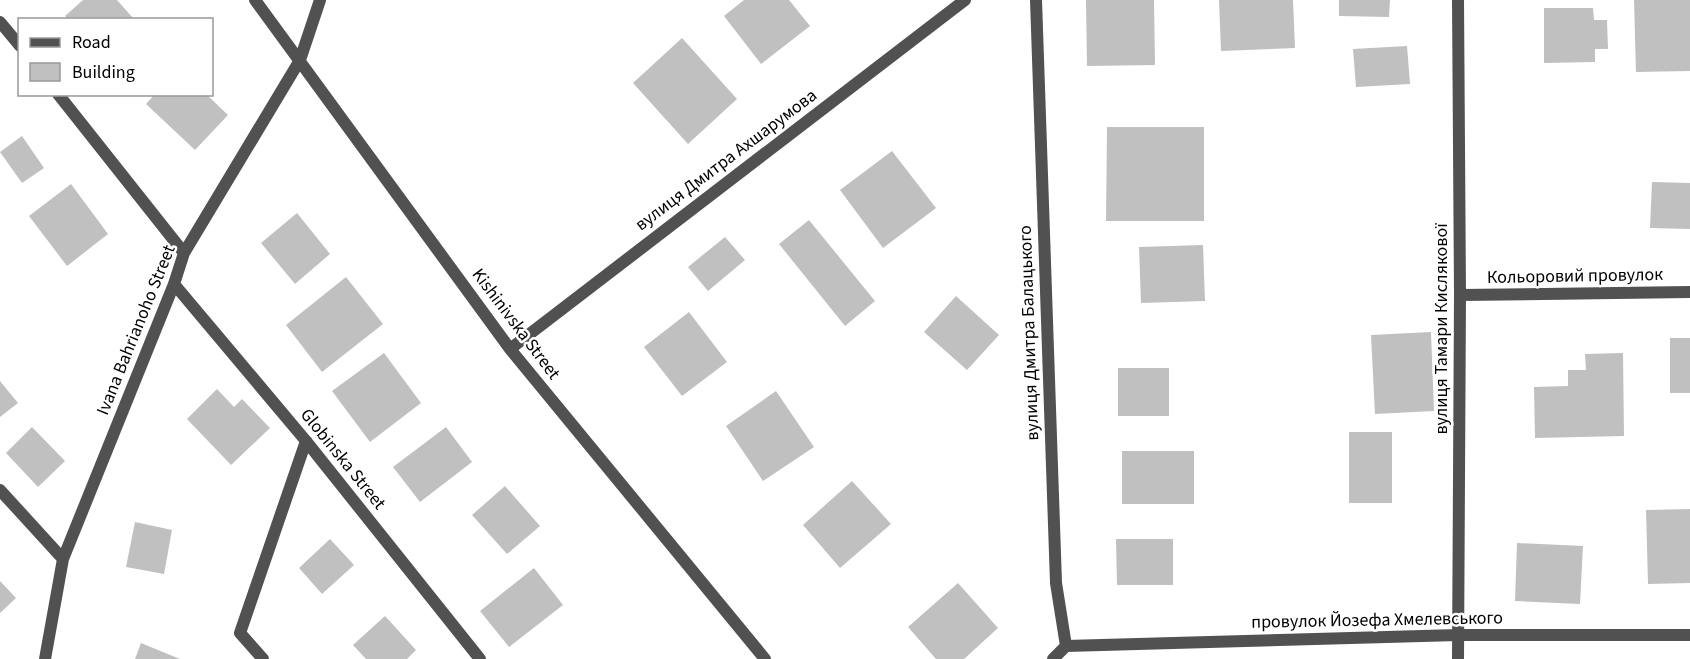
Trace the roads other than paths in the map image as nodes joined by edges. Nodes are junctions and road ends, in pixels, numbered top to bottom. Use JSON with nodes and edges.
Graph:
{"nodes":[{"id":1,"x":255,"y":0,"type":"edge"},
{"id":2,"x":320,"y":0,"type":"edge"},
{"id":3,"x":964,"y":0,"type":"edge"},
{"id":4,"x":1036,"y":0,"type":"edge"},
{"id":5,"x":1458,"y":0,"type":"edge"},
{"id":6,"x":0,"y":22,"type":"edge"},
{"id":7,"x":18,"y":44,"type":"edge"},
{"id":8,"x":300,"y":60,"type":"junction"},
{"id":9,"x":60,"y":96,"type":"edge"},
{"id":10,"x":184,"y":253,"type":"junction"},
{"id":11,"x":174,"y":284,"type":"junction"},
{"id":12,"x":1690,"y":292,"type":"edge"},
{"id":13,"x":1460,"y":295,"type":"junction"},
{"id":14,"x":510,"y":349,"type":"junction"},
{"id":15,"x":306,"y":441,"type":"junction"},
{"id":16,"x":0,"y":490,"type":"edge"},
{"id":17,"x":63,"y":559,"type":"junction"},
{"id":18,"x":1458,"y":635,"type":"junction"},
{"id":19,"x":1690,"y":635,"type":"edge"},
{"id":20,"x":1066,"y":646,"type":"junction"},
{"id":21,"x":45,"y":659,"type":"edge"},
{"id":22,"x":263,"y":659,"type":"edge"},
{"id":23,"x":480,"y":659,"type":"edge"},
{"id":24,"x":765,"y":659,"type":"edge"},
{"id":25,"x":1053,"y":659,"type":"edge"},
{"id":26,"x":1458,"y":659,"type":"edge"}],
"edges":[{"from":1,"to":8,"type":"street","name":"Kishinivska Street"},
{"from":2,"to":8,"type":"street","name":"Ivana Bahrianoho Street"},
{"from":3,"to":14,"type":"street","name":"вулиця Дмитра Ахшарумова"},
{"from":4,"to":20,"type":"street","name":"вулиця Дмитра Балацького"},
{"from":5,"to":13,"type":"street","name":"вулиця Тамари Кислякової"},
{"from":6,"to":7,"type":"street"},
{"from":8,"to":10,"type":"street","name":"Ivana Bahrianoho Street"},
{"from":8,"to":14,"type":"street","name":"Kishinivska Street"},
{"from":9,"to":10,"type":"street"},
{"from":10,"to":11,"type":"street","name":"Ivana Bahrianoho Street"},
{"from":11,"to":15,"type":"street","name":"Globinska Street"},
{"from":11,"to":17,"type":"street","name":"Ivana Bahrianoho Street"},
{"from":12,"to":13,"type":"street","name":"Кольоровий провулок"},
{"from":13,"to":18,"type":"street","name":"вулиця Тамари Кислякової"},
{"from":14,"to":24,"type":"street","name":"Kishinivska Street"},
{"from":15,"to":22,"type":"street"},
{"from":15,"to":23,"type":"street","name":"Globinska Street"},
{"from":16,"to":17,"type":"street"},
{"from":17,"to":21,"type":"street","name":"Ivana Bahrianoho Street"},
{"from":18,"to":19,"type":"street","name":"провулок Йозефа Хмелевського"},
{"from":18,"to":20,"type":"street","name":"провулок Йозефа Хмелевського"},
{"from":18,"to":26,"type":"street","name":"вулиця Тамари Кислякової"},
{"from":20,"to":25,"type":"street"}]}
